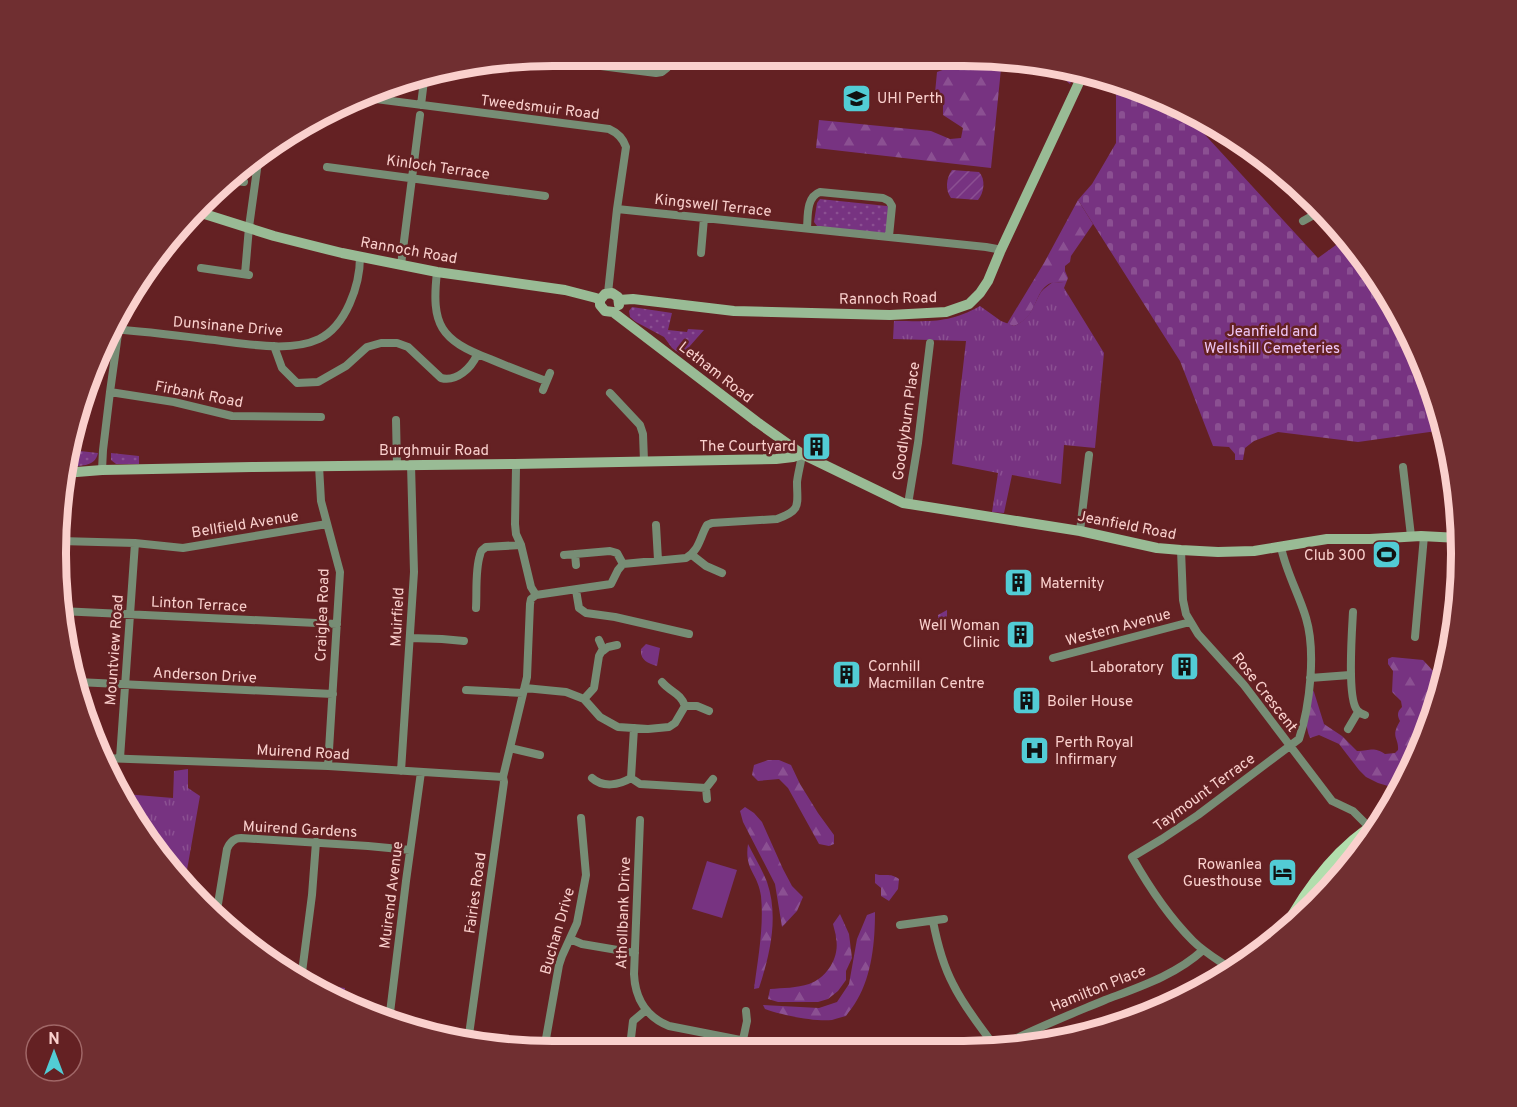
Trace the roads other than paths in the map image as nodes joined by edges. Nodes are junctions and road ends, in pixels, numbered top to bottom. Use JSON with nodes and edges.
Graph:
{"nodes":[{"id":1,"x":600,"y":66,"type":"edge"},
{"id":2,"x":667,"y":66,"type":"edge"},
{"id":3,"x":1080,"y":80,"type":"edge"},
{"id":4,"x":424,"y":84,"type":"edge"},
{"id":5,"x":377,"y":99,"type":"edge"},
{"id":6,"x":421,"y":105,"type":"junction"},
{"id":7,"x":420,"y":115,"type":"dead end"},
{"id":8,"x":257,"y":167,"type":"edge"},
{"id":9,"x":327,"y":167,"type":"dead end"},
{"id":10,"x":412,"y":177,"type":"junction"},
{"id":11,"x":239,"y":181,"type":"edge"},
{"id":12,"x":244,"y":182,"type":"dead end"},
{"id":13,"x":545,"y":196,"type":"dead end"},
{"id":14,"x":617,"y":208,"type":"junction"},
{"id":15,"x":204,"y":214,"type":"edge"},
{"id":16,"x":1314,"y":215,"type":"edge"},
{"id":17,"x":704,"y":218,"type":"junction"},
{"id":18,"x":1303,"y":221,"type":"dead end"},
{"id":19,"x":249,"y":227,"type":"junction"},
{"id":20,"x":807,"y":228,"type":"junction"},
{"id":21,"x":889,"y":236,"type":"junction"},
{"id":22,"x":1000,"y":252,"type":"junction"},
{"id":23,"x":701,"y":253,"type":"dead end"},
{"id":24,"x":360,"y":257,"type":"junction"},
{"id":25,"x":401,"y":265,"type":"junction"},
{"id":26,"x":201,"y":268,"type":"dead end"},
{"id":27,"x":437,"y":272,"type":"junction"},
{"id":28,"x":604,"y":297,"type":"junction"},
{"id":29,"x":620,"y":300,"type":"junction"},
{"id":30,"x":613,"y":312,"type":"junction"},
{"id":31,"x":120,"y":330,"type":"edge"},
{"id":32,"x":119,"y":333,"type":"edge"},
{"id":33,"x":930,"y":343,"type":"dead end"},
{"id":34,"x":274,"y":346,"type":"junction"},
{"id":35,"x":477,"y":355,"type":"junction"},
{"id":36,"x":550,"y":373,"type":"dead end"},
{"id":37,"x":546,"y":381,"type":"junction"},
{"id":38,"x":543,"y":390,"type":"dead end"},
{"id":39,"x":110,"y":392,"type":"junction"},
{"id":40,"x":610,"y":393,"type":"dead end"},
{"id":41,"x":321,"y":417,"type":"dead end"},
{"id":42,"x":396,"y":420,"type":"dead end"},
{"id":43,"x":802,"y":454,"type":"junction"},
{"id":44,"x":1089,"y":455,"type":"dead end"},
{"id":45,"x":644,"y":461,"type":"junction"},
{"id":46,"x":514,"y":464,"type":"junction"},
{"id":47,"x":397,"y":465,"type":"junction"},
{"id":48,"x":411,"y":465,"type":"junction"},
{"id":49,"x":319,"y":466,"type":"junction"},
{"id":50,"x":1404,"y":467,"type":"dead end"},
{"id":51,"x":102,"y":470,"type":"junction"},
{"id":52,"x":73,"y":472,"type":"edge"},
{"id":53,"x":908,"y":504,"type":"junction"},
{"id":54,"x":327,"y":524,"type":"junction"},
{"id":55,"x":656,"y":525,"type":"dead end"},
{"id":56,"x":1080,"y":531,"type":"junction"},
{"id":57,"x":1411,"y":536,"type":"junction"},
{"id":58,"x":1424,"y":536,"type":"junction"},
{"id":59,"x":668,"y":537,"type":"dead end"},
{"id":60,"x":657,"y":538,"type":"junction"},
{"id":61,"x":1450,"y":538,"type":"edge"},
{"id":62,"x":66,"y":540,"type":"edge"},
{"id":63,"x":135,"y":543,"type":"junction"},
{"id":64,"x":521,"y":545,"type":"junction"},
{"id":65,"x":1281,"y":547,"type":"junction"},
{"id":66,"x":1181,"y":550,"type":"junction"},
{"id":67,"x":575,"y":554,"type":"junction"},
{"id":68,"x":564,"y":555,"type":"dead end"},
{"id":69,"x":692,"y":555,"type":"junction"},
{"id":70,"x":658,"y":560,"type":"junction"},
{"id":71,"x":623,"y":564,"type":"junction"},
{"id":72,"x":576,"y":565,"type":"dead end"},
{"id":73,"x":723,"y":573,"type":"dead end"},
{"id":74,"x":576,"y":590,"type":"junction"},
{"id":75,"x":536,"y":596,"type":"junction"},
{"id":76,"x":476,"y":608,"type":"dead end"},
{"id":77,"x":69,"y":611,"type":"edge"},
{"id":78,"x":1353,"y":612,"type":"dead end"},
{"id":79,"x":131,"y":614,"type":"junction"},
{"id":80,"x":685,"y":621,"type":"dead end"},
{"id":81,"x":1190,"y":622,"type":"junction"},
{"id":82,"x":337,"y":624,"type":"junction"},
{"id":83,"x":1415,"y":637,"type":"dead end"},
{"id":84,"x":410,"y":638,"type":"junction"},
{"id":85,"x":599,"y":640,"type":"dead end"},
{"id":86,"x":464,"y":641,"type":"dead end"},
{"id":87,"x":617,"y":645,"type":"dead end"},
{"id":88,"x":603,"y":651,"type":"junction"},
{"id":89,"x":1053,"y":658,"type":"dead end"},
{"id":90,"x":1350,"y":675,"type":"junction"},
{"id":91,"x":1310,"y":678,"type":"junction"},
{"id":92,"x":84,"y":682,"type":"edge"},
{"id":93,"x":662,"y":682,"type":"dead end"},
{"id":94,"x":125,"y":684,"type":"junction"},
{"id":95,"x":466,"y":690,"type":"dead end"},
{"id":96,"x":524,"y":691,"type":"junction"},
{"id":97,"x":333,"y":694,"type":"junction"},
{"id":98,"x":584,"y":699,"type":"junction"},
{"id":99,"x":685,"y":706,"type":"junction"},
{"id":100,"x":709,"y":711,"type":"dead end"},
{"id":101,"x":634,"y":728,"type":"junction"},
{"id":102,"x":1348,"y":729,"type":"dead end"},
{"id":103,"x":1289,"y":745,"type":"junction"},
{"id":104,"x":510,"y":748,"type":"junction"},
{"id":105,"x":540,"y":755,"type":"dead end"},
{"id":106,"x":111,"y":758,"type":"edge"},
{"id":107,"x":120,"y":758,"type":"junction"},
{"id":108,"x":328,"y":766,"type":"junction"},
{"id":109,"x":401,"y":771,"type":"junction"},
{"id":110,"x":421,"y":772,"type":"junction"},
{"id":111,"x":503,"y":777,"type":"junction"},
{"id":112,"x":592,"y":777,"type":"dead end"},
{"id":113,"x":631,"y":778,"type":"junction"},
{"id":114,"x":713,"y":779,"type":"dead end"},
{"id":115,"x":706,"y":788,"type":"junction"},
{"id":116,"x":707,"y":799,"type":"dead end"},
{"id":117,"x":582,"y":818,"type":"dead end"},
{"id":118,"x":639,"y":820,"type":"dead end"},
{"id":119,"x":1370,"y":822,"type":"edge"},
{"id":120,"x":1359,"y":837,"type":"edge"},
{"id":121,"x":316,"y":842,"type":"junction"},
{"id":122,"x":410,"y":850,"type":"junction"},
{"id":123,"x":1326,"y":869,"type":"junction"},
{"id":124,"x":1330,"y":874,"type":"edge"},
{"id":125,"x":218,"y":906,"type":"edge"},
{"id":126,"x":1298,"y":907,"type":"edge"},
{"id":127,"x":944,"y":919,"type":"dead end"},
{"id":128,"x":933,"y":921,"type":"junction"},
{"id":129,"x":900,"y":925,"type":"dead end"},
{"id":130,"x":570,"y":939,"type":"junction"},
{"id":131,"x":1203,"y":950,"type":"junction"},
{"id":132,"x":635,"y":953,"type":"junction"},
{"id":133,"x":1225,"y":965,"type":"edge"},
{"id":134,"x":302,"y":971,"type":"edge"},
{"id":135,"x":646,"y":1010,"type":"junction"},
{"id":136,"x":746,"y":1011,"type":"dead end"},
{"id":137,"x":390,"y":1012,"type":"edge"},
{"id":138,"x":469,"y":1034,"type":"edge"},
{"id":139,"x":631,"y":1038,"type":"dead end"},
{"id":140,"x":1017,"y":1038,"type":"edge"},
{"id":141,"x":991,"y":1040,"type":"edge"},
{"id":142,"x":546,"y":1041,"type":"edge"},
{"id":143,"x":727,"y":1041,"type":"edge"},
{"id":144,"x":743,"y":1041,"type":"edge"}],
"edges":[{"from":1,"to":2,"type":"street"},
{"from":3,"to":22,"type":"street","name":"Rannoch Road"},
{"from":4,"to":6,"type":"street"},
{"from":5,"to":6,"type":"street","name":"Tweedsmuir Road"},
{"from":6,"to":14,"type":"street","name":"Tweedsmuir Road"},
{"from":7,"to":10,"type":"street"},
{"from":8,"to":19,"type":"street"},
{"from":9,"to":10,"type":"street","name":"Kinloch Terrace"},
{"from":10,"to":13,"type":"street","name":"Kinloch Terrace"},
{"from":10,"to":25,"type":"street"},
{"from":11,"to":12,"type":"street"},
{"from":14,"to":17,"type":"street","name":"Kingswell Terrace"},
{"from":14,"to":28,"type":"street","name":"Tweedsmuir Road"},
{"from":15,"to":19,"type":"street","name":"Rannoch Road"},
{"from":16,"to":18,"type":"street"},
{"from":17,"to":20,"type":"street","name":"Kingswell Terrace"},
{"from":17,"to":23,"type":"street"},
{"from":19,"to":24,"type":"street","name":"Rannoch Road"},
{"from":19,"to":26,"type":"street"},
{"from":20,"to":21,"type":"street","name":"Kingswell Terrace"},
{"from":20,"to":21,"type":"street"},
{"from":21,"to":22,"type":"street","name":"Kingswell Terrace"},
{"from":22,"to":29,"type":"street","name":"Rannoch Road"},
{"from":24,"to":25,"type":"street","name":"Rannoch Road"},
{"from":24,"to":34,"type":"street","name":"Dunsinane Drive"},
{"from":25,"to":27,"type":"street","name":"Rannoch Road"},
{"from":27,"to":28,"type":"street","name":"Rannoch Road"},
{"from":27,"to":35,"type":"street"},
{"from":28,"to":29,"type":"street","name":"Rannoch Road"},
{"from":28,"to":30,"type":"street","name":"Rannoch Road"},
{"from":29,"to":30,"type":"street"},
{"from":30,"to":43,"type":"street","name":"Letham Road"},
{"from":31,"to":34,"type":"street","name":"Dunsinane Drive"},
{"from":32,"to":39,"type":"street"},
{"from":33,"to":53,"type":"street","name":"Goodlyburn Place"},
{"from":34,"to":35,"type":"street"},
{"from":35,"to":37,"type":"street"},
{"from":36,"to":37,"type":"street"},
{"from":37,"to":38,"type":"street"},
{"from":39,"to":41,"type":"street","name":"Firbank Road"},
{"from":39,"to":51,"type":"street"},
{"from":40,"to":45,"type":"street"},
{"from":42,"to":47,"type":"street"},
{"from":43,"to":45,"type":"street","name":"Burghmuir Road"},
{"from":43,"to":53,"type":"street","name":"Jeanfield Road"},
{"from":43,"to":69,"type":"street"},
{"from":44,"to":56,"type":"street"},
{"from":45,"to":46,"type":"street","name":"Burghmuir Road"},
{"from":46,"to":48,"type":"street","name":"Burghmuir Road"},
{"from":46,"to":64,"type":"street"},
{"from":47,"to":48,"type":"street","name":"Burghmuir Road"},
{"from":47,"to":49,"type":"street","name":"Burghmuir Road"},
{"from":48,"to":84,"type":"street","name":"Muirfield"},
{"from":49,"to":51,"type":"street","name":"Burghmuir Road"},
{"from":49,"to":54,"type":"street","name":"Craiglea Road"},
{"from":50,"to":57,"type":"street"},
{"from":51,"to":52,"type":"street","name":"Burghmuir Road"},
{"from":53,"to":56,"type":"street","name":"Jeanfield Road"},
{"from":54,"to":63,"type":"street","name":"Bellfield Avenue"},
{"from":54,"to":82,"type":"street","name":"Craiglea Road"},
{"from":55,"to":60,"type":"street"},
{"from":56,"to":66,"type":"street","name":"Jeanfield Road"},
{"from":57,"to":58,"type":"street","name":"Jeanfield Road"},
{"from":57,"to":65,"type":"street","name":"Jeanfield Road"},
{"from":58,"to":61,"type":"street","name":"Jeanfield Road"},
{"from":58,"to":83,"type":"street"},
{"from":59,"to":60,"type":"street"},
{"from":60,"to":70,"type":"street"},
{"from":62,"to":63,"type":"street","name":"Bellfield Avenue"},
{"from":63,"to":79,"type":"street","name":"Mountview Road"},
{"from":64,"to":75,"type":"street"},
{"from":64,"to":76,"type":"street"},
{"from":65,"to":66,"type":"street","name":"Jeanfield Road"},
{"from":65,"to":91,"type":"street"},
{"from":66,"to":81,"type":"street","name":"Rose Crescent"},
{"from":67,"to":68,"type":"street"},
{"from":67,"to":71,"type":"street"},
{"from":67,"to":72,"type":"street"},
{"from":69,"to":70,"type":"street"},
{"from":69,"to":73,"type":"street"},
{"from":70,"to":71,"type":"street"},
{"from":71,"to":74,"type":"street"},
{"from":74,"to":75,"type":"street"},
{"from":74,"to":80,"type":"street"},
{"from":75,"to":96,"type":"street","name":"Fairies Road"},
{"from":77,"to":79,"type":"street","name":"Linton Terrace"},
{"from":78,"to":90,"type":"street"},
{"from":79,"to":82,"type":"street","name":"Linton Terrace"},
{"from":79,"to":94,"type":"street","name":"Mountview Road"},
{"from":81,"to":89,"type":"street","name":"Western Avenue"},
{"from":81,"to":103,"type":"street","name":"Rose Crescent"},
{"from":82,"to":97,"type":"street","name":"Craiglea Road"},
{"from":84,"to":86,"type":"street"},
{"from":84,"to":109,"type":"street","name":"Muirfield"},
{"from":85,"to":88,"type":"street"},
{"from":87,"to":88,"type":"street"},
{"from":88,"to":98,"type":"street"},
{"from":90,"to":91,"type":"street"},
{"from":90,"to":102,"type":"street"},
{"from":91,"to":103,"type":"street"},
{"from":92,"to":94,"type":"street","name":"Anderson Drive"},
{"from":93,"to":99,"type":"street"},
{"from":94,"to":97,"type":"street","name":"Anderson Drive"},
{"from":94,"to":107,"type":"street","name":"Mountview Road"},
{"from":95,"to":96,"type":"street"},
{"from":96,"to":98,"type":"street"},
{"from":96,"to":104,"type":"street","name":"Fairies Road"},
{"from":97,"to":108,"type":"street","name":"Craiglea Road"},
{"from":98,"to":101,"type":"street"},
{"from":99,"to":100,"type":"street"},
{"from":99,"to":101,"type":"street"},
{"from":101,"to":113,"type":"street"},
{"from":103,"to":119,"type":"street","name":"Rose Crescent"},
{"from":103,"to":131,"type":"street","name":"Taymount Terrace"},
{"from":104,"to":105,"type":"street"},
{"from":104,"to":111,"type":"street","name":"Fairies Road"},
{"from":106,"to":107,"type":"street","name":"Muirend Road"},
{"from":107,"to":108,"type":"street","name":"Muirend Road"},
{"from":108,"to":109,"type":"street","name":"Muirend Road"},
{"from":109,"to":110,"type":"street","name":"Muirend Road"},
{"from":110,"to":111,"type":"street","name":"Muirend Road"},
{"from":110,"to":122,"type":"street","name":"Muirend Avenue"},
{"from":111,"to":138,"type":"street","name":"Fairies Road"},
{"from":112,"to":113,"type":"street"},
{"from":113,"to":115,"type":"street"},
{"from":114,"to":115,"type":"street"},
{"from":115,"to":116,"type":"street"},
{"from":117,"to":130,"type":"street","name":"Buchan Drive"},
{"from":118,"to":132,"type":"street","name":"Athollbank Drive"},
{"from":120,"to":123,"type":"main road"},
{"from":121,"to":122,"type":"street","name":"Muirend Gardens"},
{"from":121,"to":125,"type":"street","name":"Muirend Gardens"},
{"from":121,"to":134,"type":"street"},
{"from":122,"to":137,"type":"street","name":"Muirend Avenue"},
{"from":123,"to":124,"type":"street"},
{"from":123,"to":126,"type":"main road"},
{"from":127,"to":128,"type":"street"},
{"from":128,"to":129,"type":"street"},
{"from":128,"to":141,"type":"street","name":"Hamilton Place"},
{"from":130,"to":132,"type":"street"},
{"from":130,"to":142,"type":"street","name":"Buchan Drive"},
{"from":131,"to":133,"type":"street"},
{"from":131,"to":140,"type":"street","name":"Hamilton Place"},
{"from":132,"to":135,"type":"street","name":"Athollbank Drive"},
{"from":135,"to":139,"type":"street"},
{"from":135,"to":143,"type":"street"},
{"from":136,"to":144,"type":"street"}]}
